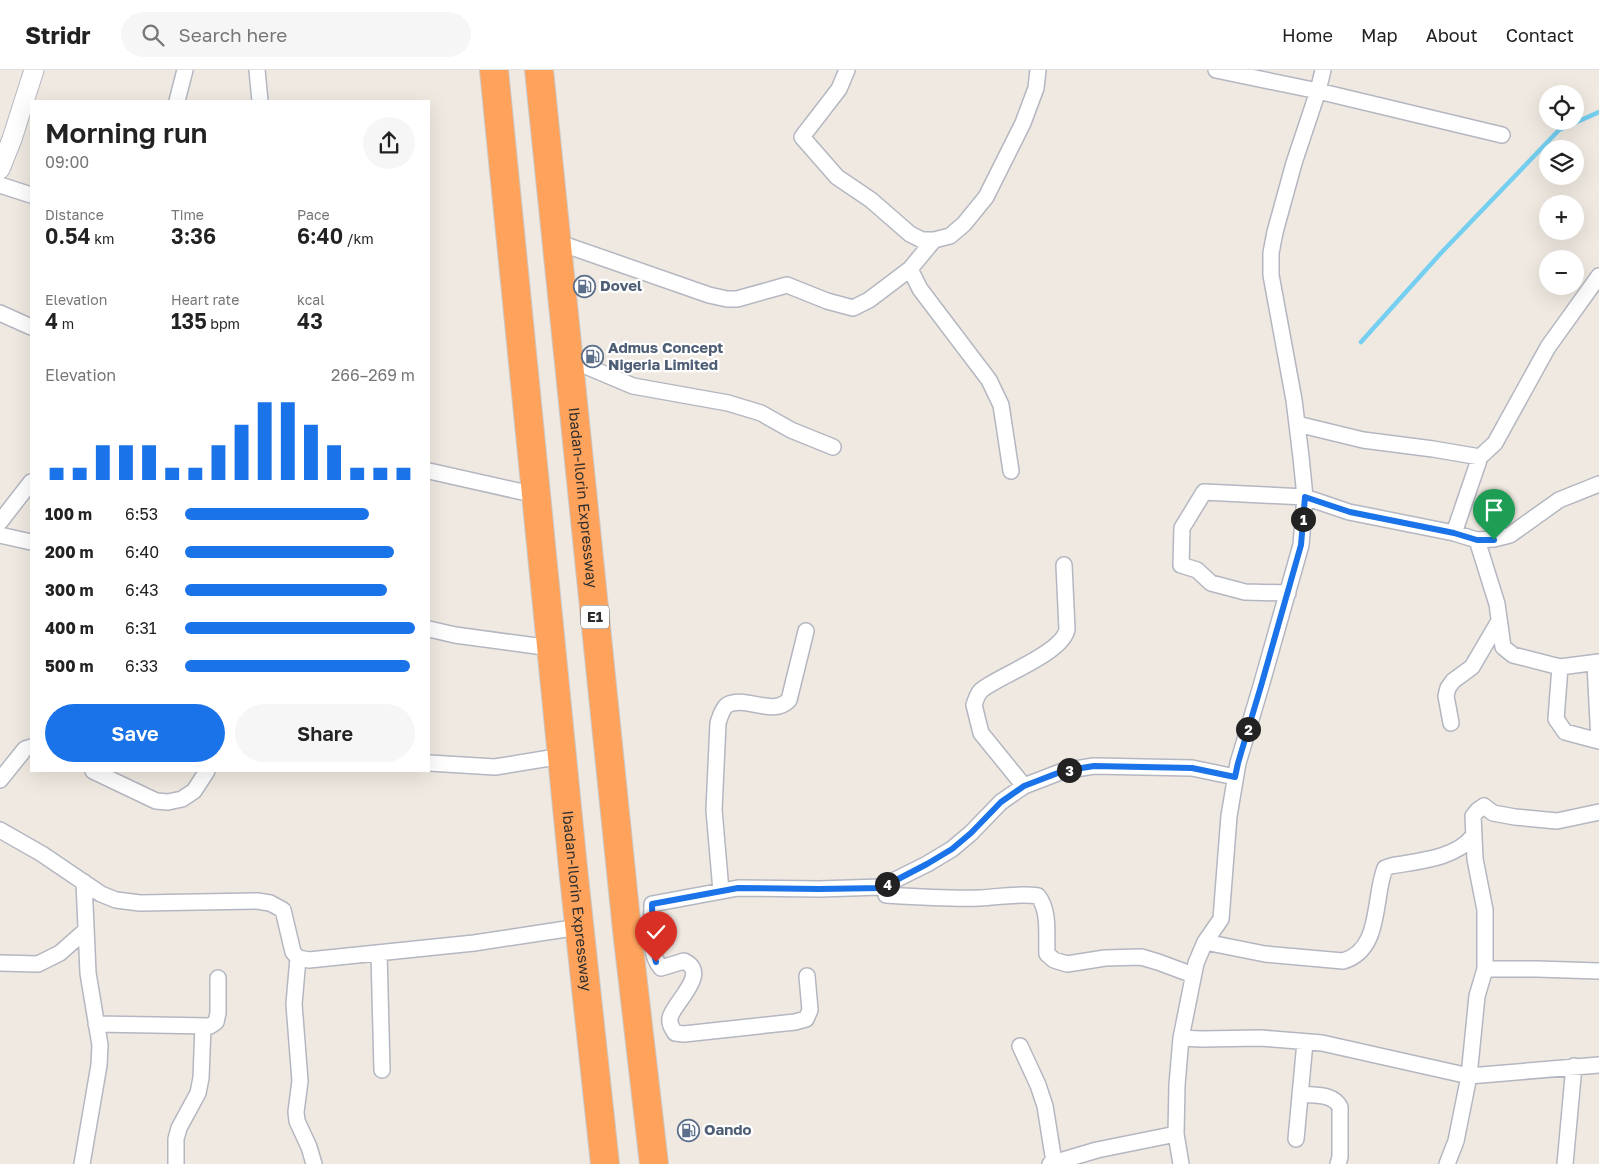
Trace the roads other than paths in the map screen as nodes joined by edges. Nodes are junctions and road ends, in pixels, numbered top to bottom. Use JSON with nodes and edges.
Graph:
{"nodes":[{"id":1,"x":34,"y":70,"type":"edge"},
{"id":2,"x":185,"y":70,"type":"edge"},
{"id":3,"x":257,"y":70,"type":"edge"},
{"id":4,"x":494,"y":70,"type":"edge"},
{"id":5,"x":539,"y":70,"type":"edge"},
{"id":6,"x":847,"y":70,"type":"edge"},
{"id":7,"x":1038,"y":70,"type":"edge"},
{"id":8,"x":1216,"y":70,"type":"edge"},
{"id":9,"x":1323,"y":70,"type":"edge"},
{"id":10,"x":1318,"y":91,"type":"junction"},
{"id":11,"x":177,"y":100,"type":"edge"},
{"id":12,"x":260,"y":100,"type":"edge"},
{"id":13,"x":1502,"y":135,"type":"dead end"},
{"id":14,"x":0,"y":168,"type":"edge"},
{"id":15,"x":0,"y":185,"type":"edge"},
{"id":16,"x":30,"y":194,"type":"edge"},
{"id":17,"x":934,"y":240,"type":"junction"},
{"id":18,"x":556,"y":242,"type":"junction"},
{"id":19,"x":910,"y":270,"type":"junction"},
{"id":20,"x":1599,"y":276,"type":"edge"},
{"id":21,"x":0,"y":313,"type":"edge"},
{"id":22,"x":30,"y":327,"type":"edge"},
{"id":23,"x":568,"y":359,"type":"junction"},
{"id":24,"x":1297,"y":424,"type":"junction"},
{"id":25,"x":833,"y":447,"type":"dead end"},
{"id":26,"x":1480,"y":457,"type":"junction"},
{"id":27,"x":430,"y":471,"type":"edge"},
{"id":28,"x":1011,"y":471,"type":"dead end"},
{"id":29,"x":30,"y":483,"type":"edge"},
{"id":30,"x":1599,"y":484,"type":"edge"},
{"id":31,"x":536,"y":495,"type":"junction"},
{"id":32,"x":1305,"y":497,"type":"junction"},
{"id":33,"x":0,"y":522,"type":"edge"},
{"id":34,"x":1454,"y":533,"type":"junction"},
{"id":35,"x":0,"y":535,"type":"edge"},
{"id":36,"x":1477,"y":540,"type":"junction"},
{"id":37,"x":30,"y":542,"type":"edge"},
{"id":38,"x":1064,"y":564,"type":"dead end"},
{"id":39,"x":1288,"y":593,"type":"junction"},
{"id":40,"x":1499,"y":621,"type":"junction"},
{"id":41,"x":430,"y":628,"type":"edge"},
{"id":42,"x":806,"y":631,"type":"dead end"},
{"id":43,"x":552,"y":648,"type":"junction"},
{"id":44,"x":1597,"y":663,"type":"edge"},
{"id":45,"x":1560,"y":666,"type":"junction"},
{"id":46,"x":1451,"y":723,"type":"dead end"},
{"id":47,"x":30,"y":747,"type":"edge"},
{"id":48,"x":562,"y":756,"type":"junction"},
{"id":49,"x":430,"y":763,"type":"edge"},
{"id":50,"x":95,"y":772,"type":"edge"},
{"id":51,"x":206,"y":772,"type":"edge"},
{"id":52,"x":1235,"y":777,"type":"junction"},
{"id":53,"x":0,"y":780,"type":"edge"},
{"id":54,"x":1024,"y":786,"type":"junction"},
{"id":55,"x":1599,"y":812,"type":"edge"},
{"id":56,"x":0,"y":830,"type":"edge"},
{"id":57,"x":1473,"y":836,"type":"junction"},
{"id":58,"x":84,"y":882,"type":"junction"},
{"id":59,"x":721,"y":891,"type":"junction"},
{"id":60,"x":886,"y":895,"type":"dead end"},
{"id":61,"x":579,"y":927,"type":"junction"},
{"id":62,"x":86,"y":930,"type":"junction"},
{"id":63,"x":1205,"y":942,"type":"junction"},
{"id":64,"x":379,"y":953,"type":"junction"},
{"id":65,"x":298,"y":958,"type":"junction"},
{"id":66,"x":0,"y":963,"type":"edge"},
{"id":67,"x":1485,"y":970,"type":"junction"},
{"id":68,"x":1599,"y":971,"type":"edge"},
{"id":69,"x":1193,"y":974,"type":"junction"},
{"id":70,"x":807,"y":976,"type":"dead end"},
{"id":71,"x":218,"y":978,"type":"dead end"},
{"id":72,"x":96,"y":1024,"type":"junction"},
{"id":73,"x":202,"y":1026,"type":"junction"},
{"id":74,"x":1181,"y":1038,"type":"junction"},
{"id":75,"x":1305,"y":1042,"type":"junction"},
{"id":76,"x":1020,"y":1046,"type":"dead end"},
{"id":77,"x":1599,"y":1065,"type":"edge"},
{"id":78,"x":1574,"y":1066,"type":"junction"},
{"id":79,"x":382,"y":1070,"type":"dead end"},
{"id":80,"x":1469,"y":1076,"type":"junction"},
{"id":81,"x":1300,"y":1094,"type":"junction"},
{"id":82,"x":1176,"y":1134,"type":"junction"},
{"id":83,"x":1296,"y":1139,"type":"dead end"},
{"id":84,"x":1052,"y":1163,"type":"edge"},
{"id":85,"x":82,"y":1164,"type":"edge"},
{"id":86,"x":176,"y":1164,"type":"edge"},
{"id":87,"x":314,"y":1164,"type":"edge"},
{"id":88,"x":605,"y":1164,"type":"edge"},
{"id":89,"x":654,"y":1164,"type":"edge"},
{"id":90,"x":1180,"y":1164,"type":"edge"},
{"id":91,"x":1338,"y":1164,"type":"edge"},
{"id":92,"x":1447,"y":1164,"type":"edge"},
{"id":93,"x":1566,"y":1164,"type":"edge"}],
"edges":[{"from":1,"to":14,"type":"street"},
{"from":2,"to":11,"type":"street"},
{"from":3,"to":12,"type":"street"},
{"from":4,"to":31,"type":"highway","name":"Ibadan-Ilorin Expressway"},
{"from":5,"to":18,"type":"highway","name":"Ibadan-Ilorin Expressway","number":"E1"},
{"from":6,"to":17,"type":"street"},
{"from":7,"to":17,"type":"street"},
{"from":8,"to":10,"type":"street"},
{"from":9,"to":10,"type":"street"},
{"from":10,"to":13,"type":"street"},
{"from":10,"to":24,"type":"street"},
{"from":15,"to":16,"type":"street"},
{"from":17,"to":19,"type":"street"},
{"from":18,"to":19,"type":"street"},
{"from":18,"to":23,"type":"highway","name":"Ibadan-Ilorin Expressway","number":"E1"},
{"from":19,"to":28,"type":"street"},
{"from":20,"to":26,"type":"street"},
{"from":21,"to":22,"type":"street"},
{"from":23,"to":25,"type":"street"},
{"from":23,"to":89,"type":"highway","name":"Ibadan-Ilorin Expressway","number":"E1"},
{"from":24,"to":26,"type":"street"},
{"from":24,"to":32,"type":"street"},
{"from":26,"to":34,"type":"street"},
{"from":27,"to":31,"type":"street"},
{"from":29,"to":33,"type":"street"},
{"from":30,"to":36,"type":"street"},
{"from":31,"to":43,"type":"highway","name":"Ibadan-Ilorin Expressway"},
{"from":32,"to":34,"type":"street"},
{"from":32,"to":39,"type":"street"},
{"from":32,"to":39,"type":"street"},
{"from":34,"to":36,"type":"street"},
{"from":35,"to":37,"type":"street"},
{"from":36,"to":40,"type":"street"},
{"from":38,"to":54,"type":"street"},
{"from":39,"to":52,"type":"street"},
{"from":40,"to":45,"type":"street"},
{"from":40,"to":46,"type":"street"},
{"from":41,"to":43,"type":"street"},
{"from":42,"to":59,"type":"street"},
{"from":43,"to":48,"type":"highway","name":"Ibadan-Ilorin Expressway"},
{"from":44,"to":45,"type":"street"},
{"from":44,"to":45,"type":"street"},
{"from":47,"to":53,"type":"street"},
{"from":48,"to":49,"type":"street"},
{"from":48,"to":61,"type":"highway","name":"Ibadan-Ilorin Expressway"},
{"from":50,"to":51,"type":"street"},
{"from":52,"to":54,"type":"street"},
{"from":52,"to":63,"type":"street"},
{"from":54,"to":59,"type":"street"},
{"from":55,"to":57,"type":"street"},
{"from":56,"to":58,"type":"street"},
{"from":57,"to":63,"type":"street"},
{"from":57,"to":67,"type":"street"},
{"from":58,"to":62,"type":"street"},
{"from":58,"to":65,"type":"street"},
{"from":59,"to":70,"type":"street"},
{"from":60,"to":69,"type":"street"},
{"from":61,"to":64,"type":"street"},
{"from":61,"to":88,"type":"highway","name":"Ibadan-Ilorin Expressway"},
{"from":62,"to":66,"type":"street"},
{"from":62,"to":72,"type":"street"},
{"from":63,"to":69,"type":"street"},
{"from":64,"to":65,"type":"street"},
{"from":64,"to":79,"type":"street"},
{"from":65,"to":87,"type":"street"},
{"from":67,"to":68,"type":"street"},
{"from":67,"to":80,"type":"street"},
{"from":69,"to":74,"type":"street"},
{"from":71,"to":73,"type":"street"},
{"from":72,"to":73,"type":"street"},
{"from":72,"to":85,"type":"street"},
{"from":73,"to":86,"type":"street"},
{"from":74,"to":75,"type":"street"},
{"from":74,"to":82,"type":"street"},
{"from":75,"to":80,"type":"street"},
{"from":75,"to":81,"type":"street"},
{"from":76,"to":84,"type":"street"},
{"from":77,"to":78,"type":"street"},
{"from":78,"to":80,"type":"street"},
{"from":78,"to":93,"type":"street"},
{"from":80,"to":92,"type":"street"},
{"from":81,"to":83,"type":"street"},
{"from":81,"to":91,"type":"street"},
{"from":82,"to":84,"type":"street"},
{"from":82,"to":90,"type":"street"}]}
